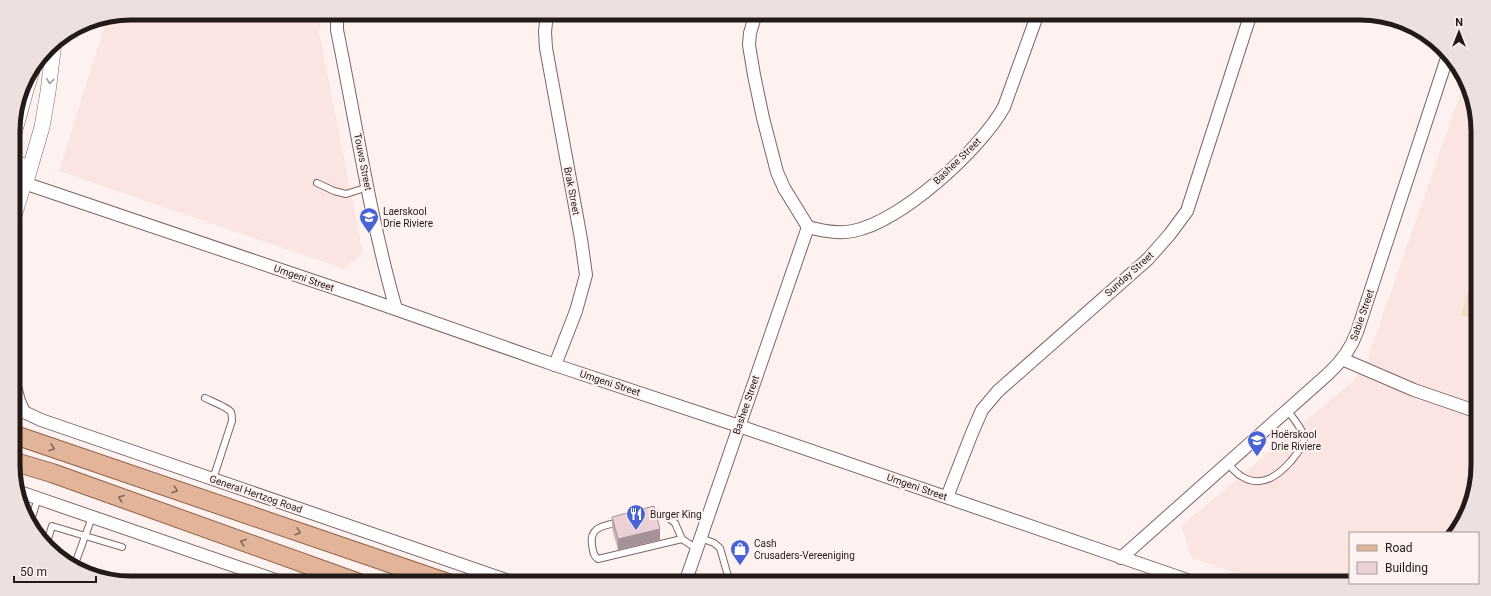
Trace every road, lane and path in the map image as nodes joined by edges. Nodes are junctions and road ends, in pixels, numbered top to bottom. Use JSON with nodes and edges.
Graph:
{"nodes":[{"id":1,"x":337,"y":20,"type":"edge"},
{"id":2,"x":546,"y":20,"type":"edge"},
{"id":3,"x":754,"y":20,"type":"edge"},
{"id":4,"x":1035,"y":20,"type":"edge"},
{"id":5,"x":1249,"y":20,"type":"edge"},
{"id":6,"x":53,"y":53,"type":"edge"},
{"id":7,"x":1446,"y":62,"type":"edge"},
{"id":8,"x":20,"y":164,"type":"edge"},
{"id":9,"x":22,"y":182,"type":"edge"},
{"id":10,"x":317,"y":183,"type":"dead end"},
{"id":11,"x":368,"y":187,"type":"junction"},
{"id":12,"x":808,"y":227,"type":"junction"},
{"id":13,"x":396,"y":309,"type":"junction"},
{"id":14,"x":1342,"y":359,"type":"junction"},
{"id":15,"x":555,"y":365,"type":"junction"},
{"id":16,"x":205,"y":398,"type":"dead end"},
{"id":17,"x":20,"y":403,"type":"edge"},
{"id":18,"x":1287,"y":410,"type":"junction"},
{"id":19,"x":1471,"y":410,"type":"edge"},
{"id":20,"x":739,"y":426,"type":"junction"},
{"id":21,"x":20,"y":437,"type":"edge"},
{"id":22,"x":20,"y":463,"type":"edge"},
{"id":23,"x":1227,"y":463,"type":"junction"},
{"id":24,"x":213,"y":479,"type":"junction"},
{"id":25,"x":24,"y":493,"type":"edge"},
{"id":26,"x":947,"y":497,"type":"junction"},
{"id":27,"x":38,"y":498,"type":"junction"},
{"id":28,"x":646,"y":515,"type":"edge"},
{"id":29,"x":32,"y":516,"type":"edge"},
{"id":30,"x":92,"y":517,"type":"junction"},
{"id":31,"x":623,"y":521,"type":"edge"},
{"id":32,"x":85,"y":536,"type":"junction"},
{"id":33,"x":48,"y":538,"type":"edge"},
{"id":34,"x":682,"y":539,"type":"junction"},
{"id":35,"x":699,"y":543,"type":"junction"},
{"id":36,"x":122,"y":547,"type":"dead end"},
{"id":37,"x":1121,"y":558,"type":"junction"},
{"id":38,"x":77,"y":562,"type":"edge"},
{"id":39,"x":264,"y":576,"type":"edge"},
{"id":40,"x":339,"y":576,"type":"edge"},
{"id":41,"x":428,"y":576,"type":"edge"},
{"id":42,"x":495,"y":576,"type":"edge"},
{"id":43,"x":687,"y":576,"type":"edge"},
{"id":44,"x":728,"y":576,"type":"edge"},
{"id":45,"x":1175,"y":576,"type":"edge"}],
"edges":[{"from":1,"to":11,"type":"street","name":"Touws Street"},
{"from":2,"to":15,"type":"street","name":"Brak Street"},
{"from":3,"to":12,"type":"street"},
{"from":4,"to":12,"type":"street","name":"Bashee Street"},
{"from":5,"to":26,"type":"street","name":"Sunday Street"},
{"from":6,"to":9,"type":"street","one_way":true},
{"from":7,"to":14,"type":"street","name":"Sabie Street"},
{"from":8,"to":9,"type":"street"},
{"from":9,"to":13,"type":"street","name":"Umgeni Street"},
{"from":10,"to":11,"type":"lane"},
{"from":11,"to":13,"type":"street","name":"Touws Street"},
{"from":12,"to":20,"type":"street","name":"Bashee Street"},
{"from":13,"to":15,"type":"street","name":"Umgeni Street"},
{"from":14,"to":18,"type":"street","name":"Sabie Street"},
{"from":14,"to":19,"type":"street"},
{"from":15,"to":20,"type":"street","name":"Umgeni Street"},
{"from":16,"to":24,"type":"lane"},
{"from":17,"to":24,"type":"street","name":"General Hertzog Road"},
{"from":18,"to":23,"type":"street","name":"Sabie Street"},
{"from":18,"to":23,"type":"lane"},
{"from":20,"to":26,"type":"street","name":"Umgeni Street"},
{"from":20,"to":35,"type":"street","name":"Bashee Street"},
{"from":21,"to":41,"type":"main road","one_way":true},
{"from":40,"to":22,"type":"main road","one_way":true},
{"from":23,"to":37,"type":"street","name":"Sabie Street"},
{"from":24,"to":42,"type":"street","name":"General Hertzog Road"},
{"from":25,"to":27,"type":"street"},
{"from":26,"to":37,"type":"street","name":"Umgeni Street"},
{"from":27,"to":29,"type":"lane"},
{"from":27,"to":30,"type":"street"},
{"from":28,"to":34,"type":"lane"},
{"from":30,"to":32,"type":"lane"},
{"from":30,"to":39,"type":"street"},
{"from":31,"to":34,"type":"lane"},
{"from":32,"to":33,"type":"lane"},
{"from":32,"to":36,"type":"lane"},
{"from":32,"to":38,"type":"lane"},
{"from":34,"to":35,"type":"lane"},
{"from":35,"to":43,"type":"street","name":"Bashee Street"},
{"from":35,"to":44,"type":"lane"},
{"from":37,"to":45,"type":"street","name":"Umgeni Street"}]}
